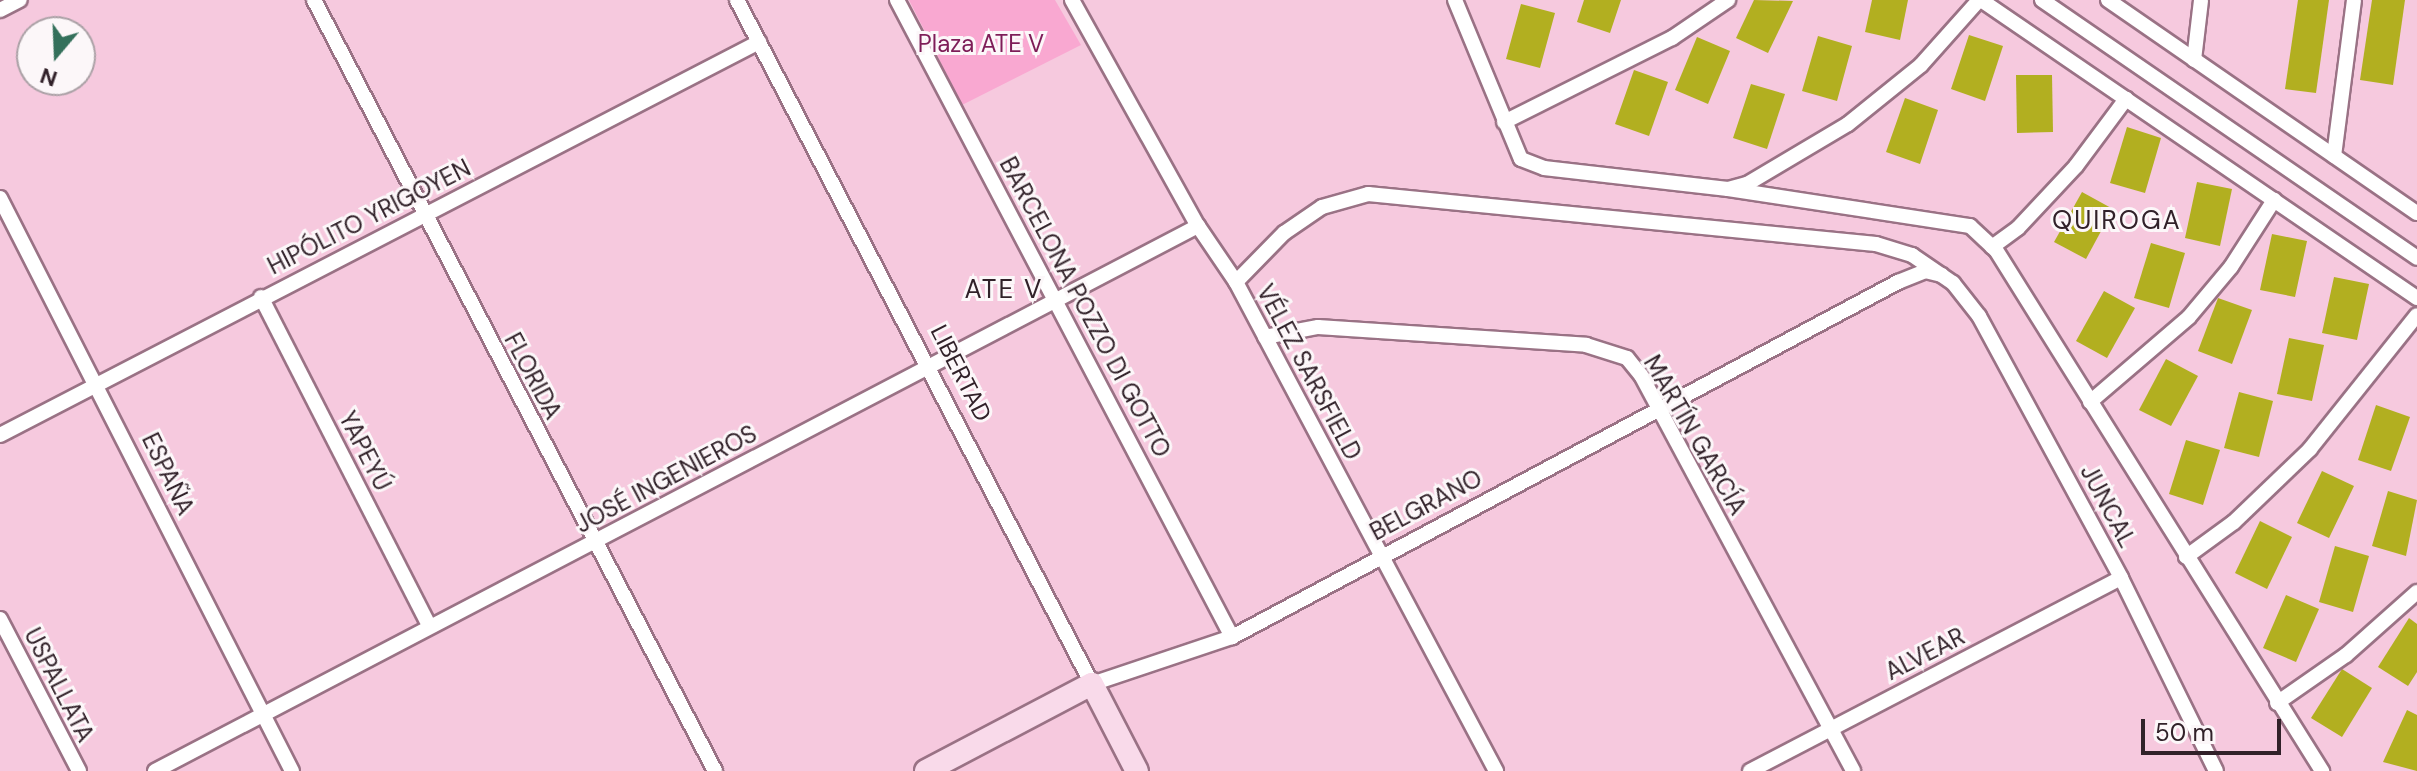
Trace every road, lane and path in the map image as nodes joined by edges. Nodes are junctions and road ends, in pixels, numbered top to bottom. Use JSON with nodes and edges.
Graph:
{"nodes":[{"id":1,"x":20,"y":0,"type":"edge"},
{"id":2,"x":314,"y":0,"type":"edge"},
{"id":3,"x":737,"y":0,"type":"edge"},
{"id":4,"x":897,"y":0,"type":"edge"},
{"id":5,"x":1072,"y":0,"type":"edge"},
{"id":6,"x":1455,"y":0,"type":"edge"},
{"id":7,"x":1728,"y":0,"type":"edge"},
{"id":8,"x":1980,"y":0,"type":"edge"},
{"id":9,"x":2042,"y":0,"type":"edge"},
{"id":10,"x":2108,"y":0,"type":"edge"},
{"id":11,"x":2201,"y":0,"type":"edge"},
{"id":12,"x":2354,"y":0,"type":"edge"},
{"id":13,"x":0,"y":10,"type":"edge"},
{"id":14,"x":759,"y":42,"type":"junction"},
{"id":15,"x":2194,"y":60,"type":"junction"},
{"id":16,"x":2126,"y":99,"type":"junction"},
{"id":17,"x":1504,"y":122,"type":"junction"},
{"id":18,"x":2334,"y":156,"type":"junction"},
{"id":19,"x":1728,"y":189,"type":"junction"},
{"id":20,"x":0,"y":198,"type":"edge"},
{"id":21,"x":2274,"y":200,"type":"junction"},
{"id":22,"x":2417,"y":213,"type":"edge"},
{"id":23,"x":422,"y":214,"type":"junction"},
{"id":24,"x":1198,"y":226,"type":"junction"},
{"id":25,"x":1992,"y":247,"type":"junction"},
{"id":26,"x":2417,"y":258,"type":"edge"},
{"id":27,"x":1942,"y":275,"type":"junction"},
{"id":28,"x":1236,"y":282,"type":"junction"},
{"id":29,"x":261,"y":297,"type":"junction"},
{"id":30,"x":2417,"y":298,"type":"edge"},
{"id":31,"x":1059,"y":300,"type":"junction"},
{"id":32,"x":2417,"y":315,"type":"edge"},
{"id":33,"x":1265,"y":337,"type":"junction"},
{"id":34,"x":928,"y":367,"type":"junction"},
{"id":35,"x":99,"y":385,"type":"junction"},
{"id":36,"x":2090,"y":402,"type":"junction"},
{"id":37,"x":1659,"y":411,"type":"junction"},
{"id":38,"x":0,"y":435,"type":"edge"},
{"id":39,"x":596,"y":541,"type":"junction"},
{"id":40,"x":2186,"y":557,"type":"junction"},
{"id":41,"x":1382,"y":558,"type":"junction"},
{"id":42,"x":2121,"y":578,"type":"junction"},
{"id":43,"x":2417,"y":592,"type":"edge"},
{"id":44,"x":0,"y":619,"type":"edge"},
{"id":45,"x":429,"y":626,"type":"junction"},
{"id":46,"x":1232,"y":637,"type":"junction"},
{"id":47,"x":1092,"y":684,"type":"junction"},
{"id":48,"x":2277,"y":703,"type":"junction"},
{"id":49,"x":263,"y":714,"type":"junction"},
{"id":50,"x":1832,"y":727,"type":"junction"},
{"id":51,"x":79,"y":771,"type":"edge"},
{"id":52,"x":155,"y":771,"type":"edge"},
{"id":53,"x":292,"y":771,"type":"edge"},
{"id":54,"x":715,"y":771,"type":"edge"},
{"id":55,"x":926,"y":771,"type":"edge"},
{"id":56,"x":1137,"y":771,"type":"edge"},
{"id":57,"x":1496,"y":771,"type":"edge"},
{"id":58,"x":1750,"y":771,"type":"edge"},
{"id":59,"x":1853,"y":771,"type":"edge"},
{"id":60,"x":2216,"y":771,"type":"edge"},
{"id":61,"x":2322,"y":771,"type":"edge"}],
"edges":[{"from":1,"to":13,"type":"street"},
{"from":2,"to":23,"type":"street","name":"FLORIDA"},
{"from":3,"to":14,"type":"street","name":"LIBERTAD"},
{"from":4,"to":31,"type":"street","name":"BARCELONA POZZO DI GOTTO"},
{"from":5,"to":24,"type":"street","name":"VÉLEZ SARSFIELD"},
{"from":6,"to":17,"type":"street"},
{"from":7,"to":17,"type":"street"},
{"from":8,"to":16,"type":"street"},
{"from":8,"to":19,"type":"street"},
{"from":9,"to":26,"type":"street"},
{"from":10,"to":15,"type":"street"},
{"from":11,"to":15,"type":"street"},
{"from":12,"to":18,"type":"street"},
{"from":14,"to":23,"type":"street","name":"HIPÓLITO YRIGOYEN"},
{"from":14,"to":34,"type":"street","name":"LIBERTAD"},
{"from":15,"to":18,"type":"street"},
{"from":16,"to":21,"type":"street"},
{"from":16,"to":25,"type":"street"},
{"from":17,"to":19,"type":"street"},
{"from":18,"to":22,"type":"street"},
{"from":19,"to":25,"type":"street"},
{"from":20,"to":35,"type":"street","name":"ESPAÑA"},
{"from":21,"to":30,"type":"street"},
{"from":21,"to":36,"type":"street"},
{"from":23,"to":29,"type":"street","name":"HIPÓLITO YRIGOYEN"},
{"from":23,"to":39,"type":"street","name":"FLORIDA"},
{"from":24,"to":28,"type":"street","name":"VÉLEZ SARSFIELD"},
{"from":24,"to":31,"type":"street","name":"JOSÉ INGENIEROS"},
{"from":25,"to":36,"type":"street"},
{"from":27,"to":28,"type":"street","name":"JUNCAL"},
{"from":27,"to":37,"type":"street","name":"BELGRANO"},
{"from":27,"to":42,"type":"street","name":"JUNCAL"},
{"from":28,"to":33,"type":"street","name":"VÉLEZ SARSFIELD"},
{"from":29,"to":35,"type":"street","name":"HIPÓLITO YRIGOYEN"},
{"from":29,"to":45,"type":"street","name":"YAPEYÚ"},
{"from":31,"to":34,"type":"street","name":"JOSÉ INGENIEROS"},
{"from":31,"to":46,"type":"street","name":"BARCELONA POZZO DI GOTTO"},
{"from":32,"to":40,"type":"street"},
{"from":33,"to":37,"type":"street","name":"MARTÍN GARCÍA"},
{"from":33,"to":41,"type":"street","name":"VÉLEZ SARSFIELD"},
{"from":34,"to":39,"type":"street","name":"JOSÉ INGENIEROS"},
{"from":34,"to":47,"type":"street","name":"LIBERTAD"},
{"from":35,"to":38,"type":"street","name":"HIPÓLITO YRIGOYEN"},
{"from":35,"to":49,"type":"street","name":"ESPAÑA"},
{"from":36,"to":40,"type":"street"},
{"from":37,"to":41,"type":"street","name":"BELGRANO"},
{"from":37,"to":50,"type":"street","name":"MARTÍN GARCÍA"},
{"from":39,"to":45,"type":"street","name":"JOSÉ INGENIEROS"},
{"from":39,"to":54,"type":"street","name":"FLORIDA"},
{"from":40,"to":48,"type":"street"},
{"from":41,"to":46,"type":"street","name":"BELGRANO"},
{"from":41,"to":57,"type":"street","name":"VÉLEZ SARSFIELD"},
{"from":42,"to":50,"type":"street","name":"ALVEAR"},
{"from":42,"to":60,"type":"street","name":"JUNCAL"},
{"from":43,"to":48,"type":"street"},
{"from":44,"to":51,"type":"street","name":"USPALLATA"},
{"from":45,"to":49,"type":"street","name":"JOSÉ INGENIEROS"},
{"from":46,"to":47,"type":"street","name":"BELGRANO"},
{"from":47,"to":55,"type":"main road","name":"BELGRANO"},
{"from":47,"to":56,"type":"main road","name":"LIBERTAD"},
{"from":48,"to":61,"type":"street"},
{"from":49,"to":52,"type":"street","name":"JOSÉ INGENIEROS"},
{"from":49,"to":53,"type":"street","name":"ESPAÑA"},
{"from":50,"to":58,"type":"street","name":"ALVEAR"},
{"from":50,"to":59,"type":"street","name":"MARTÍN GARCÍA"}]}
